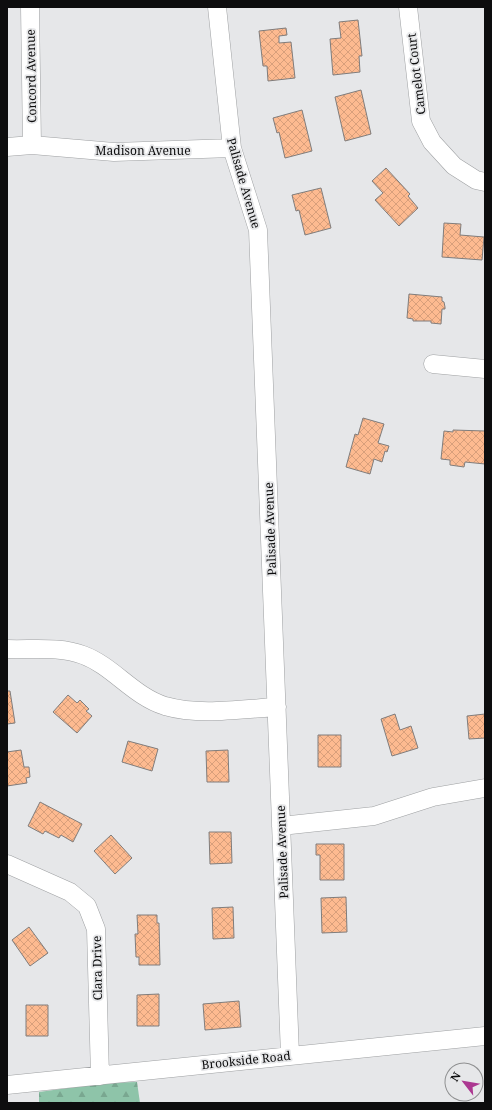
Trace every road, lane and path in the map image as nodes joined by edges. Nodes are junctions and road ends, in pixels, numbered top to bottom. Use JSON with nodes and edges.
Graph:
{"nodes":[{"id":1,"x":30,"y":7,"type":"edge"},
{"id":2,"x":217,"y":7,"type":"edge"},
{"id":3,"x":408,"y":7,"type":"edge"},
{"id":4,"x":32,"y":145,"type":"junction"},
{"id":5,"x":7,"y":147,"type":"edge"},
{"id":6,"x":232,"y":148,"type":"junction"},
{"id":7,"x":485,"y":182,"type":"edge"},
{"id":8,"x":434,"y":364,"type":"dead end"},
{"id":9,"x":485,"y":369,"type":"edge"},
{"id":10,"x":7,"y":649,"type":"edge"},
{"id":11,"x":277,"y":707,"type":"junction"},
{"id":12,"x":485,"y":788,"type":"edge"},
{"id":13,"x":282,"y":826,"type":"junction"},
{"id":14,"x":7,"y":864,"type":"edge"},
{"id":15,"x":485,"y":1036,"type":"edge"},
{"id":16,"x":290,"y":1055,"type":"junction"},
{"id":17,"x":100,"y":1076,"type":"junction"},
{"id":18,"x":7,"y":1085,"type":"edge"}],
"edges":[{"from":1,"to":4,"type":"street","name":"Concord Avenue"},
{"from":2,"to":6,"type":"street","name":"Palisade Avenue"},
{"from":3,"to":7,"type":"street","name":"Camelot Court"},
{"from":4,"to":5,"type":"street","name":"Madison Avenue"},
{"from":4,"to":6,"type":"street","name":"Madison Avenue"},
{"from":6,"to":11,"type":"street","name":"Palisade Avenue"},
{"from":8,"to":9,"type":"street"},
{"from":10,"to":11,"type":"street"},
{"from":11,"to":13,"type":"street","name":"Palisade Avenue"},
{"from":12,"to":13,"type":"street"},
{"from":13,"to":16,"type":"street","name":"Palisade Avenue"},
{"from":14,"to":17,"type":"street","name":"Clara Drive"},
{"from":15,"to":16,"type":"street","name":"Brookside Road"},
{"from":16,"to":17,"type":"street","name":"Brookside Road"},
{"from":17,"to":18,"type":"street","name":"Brookside Road"}]}
